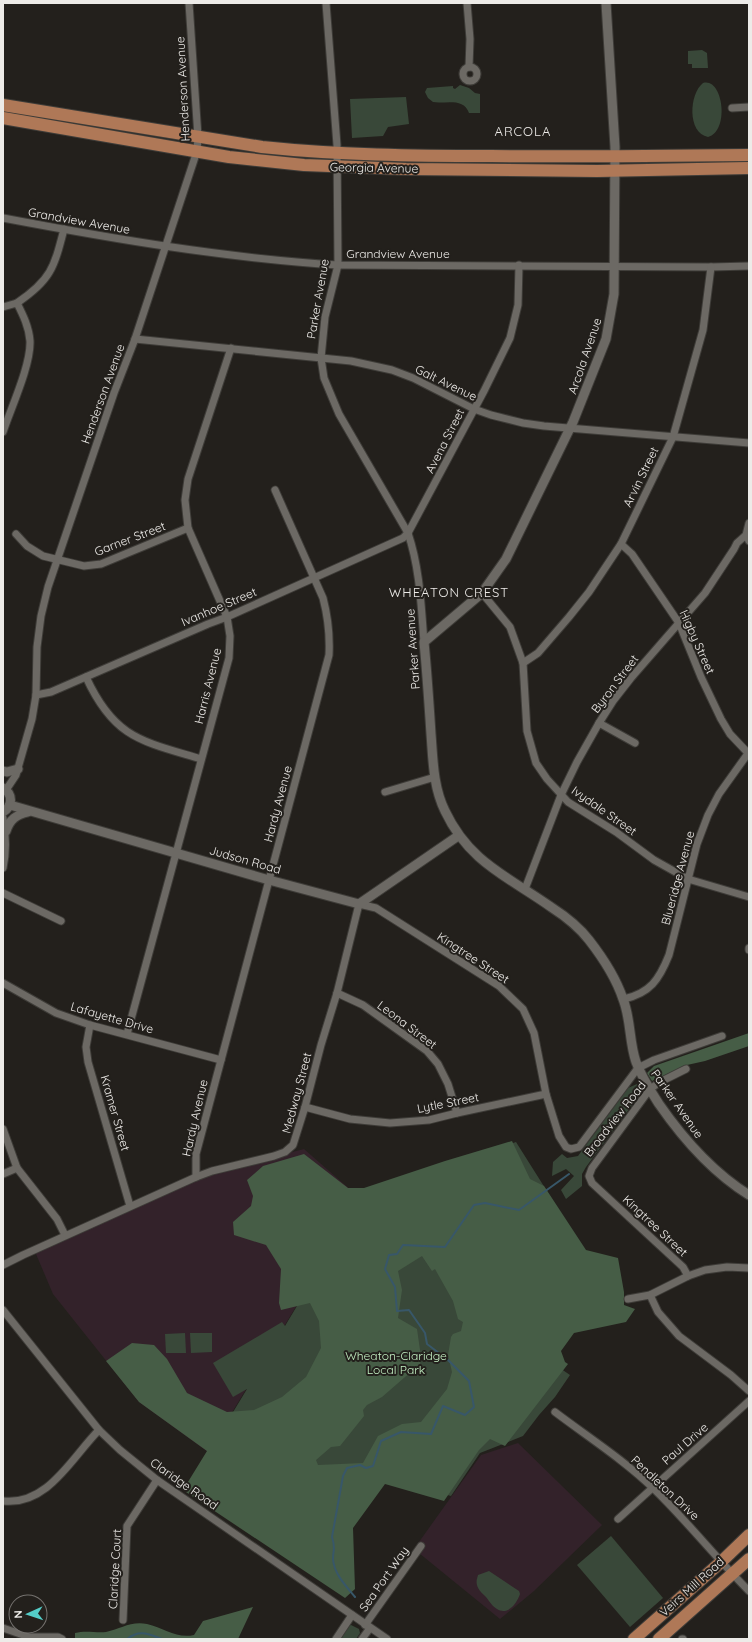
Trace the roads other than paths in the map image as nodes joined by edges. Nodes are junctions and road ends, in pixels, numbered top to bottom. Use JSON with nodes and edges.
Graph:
{"nodes":[{"id":1,"x":189,"y":3,"type":"edge"},
{"id":2,"x":326,"y":3,"type":"edge"},
{"id":3,"x":467,"y":3,"type":"edge"},
{"id":4,"x":606,"y":3,"type":"edge"},
{"id":5,"x":469,"y":67,"type":"dead end"},
{"id":6,"x":3,"y":105,"type":"edge"},
{"id":7,"x":749,"y":107,"type":"edge"},
{"id":8,"x":732,"y":108,"type":"dead end"},
{"id":9,"x":3,"y":118,"type":"edge"},
{"id":10,"x":198,"y":137,"type":"junction"},
{"id":11,"x":197,"y":151,"type":"junction"},
{"id":12,"x":336,"y":153,"type":"junction"},
{"id":13,"x":749,"y":155,"type":"edge"},
{"id":14,"x":616,"y":157,"type":"junction"},
{"id":15,"x":338,"y":167,"type":"junction"},
{"id":16,"x":749,"y":168,"type":"edge"},
{"id":17,"x":615,"y":171,"type":"junction"},
{"id":18,"x":3,"y":218,"type":"edge"},
{"id":19,"x":64,"y":229,"type":"junction"},
{"id":20,"x":166,"y":246,"type":"junction"},
{"id":21,"x":338,"y":265,"type":"junction"},
{"id":22,"x":519,"y":265,"type":"junction"},
{"id":23,"x":615,"y":266,"type":"junction"},
{"id":24,"x":749,"y":266,"type":"edge"},
{"id":25,"x":712,"y":267,"type":"junction"},
{"id":26,"x":17,"y":303,"type":"junction"},
{"id":27,"x":3,"y":307,"type":"edge"},
{"id":28,"x":135,"y":339,"type":"junction"},
{"id":29,"x":231,"y":348,"type":"junction"},
{"id":30,"x":321,"y":358,"type":"junction"},
{"id":31,"x":474,"y":409,"type":"junction"},
{"id":32,"x":570,"y":428,"type":"junction"},
{"id":33,"x":3,"y":432,"type":"edge"},
{"id":34,"x":673,"y":437,"type":"junction"},
{"id":35,"x":749,"y":443,"type":"edge"},
{"id":36,"x":275,"y":490,"type":"dead end"},
{"id":37,"x":749,"y":524,"type":"edge"},
{"id":38,"x":188,"y":528,"type":"junction"},
{"id":39,"x":408,"y":533,"type":"junction"},
{"id":40,"x":16,"y":534,"type":"dead end"},
{"id":41,"x":748,"y":538,"type":"edge"},
{"id":42,"x":621,"y":544,"type":"junction"},
{"id":43,"x":57,"y":560,"type":"junction"},
{"id":44,"x":315,"y":577,"type":"junction"},
{"id":45,"x":482,"y":593,"type":"junction"},
{"id":46,"x":226,"y":617,"type":"junction"},
{"id":47,"x":679,"y":623,"type":"junction"},
{"id":48,"x":424,"y":642,"type":"junction"},
{"id":49,"x":523,"y":664,"type":"junction"},
{"id":50,"x":86,"y":677,"type":"junction"},
{"id":51,"x":36,"y":695,"type":"junction"},
{"id":52,"x":599,"y":723,"type":"junction"},
{"id":53,"x":635,"y":743,"type":"dead end"},
{"id":54,"x":748,"y":752,"type":"edge"},
{"id":55,"x":201,"y":758,"type":"junction"},
{"id":56,"x":18,"y":769,"type":"junction"},
{"id":57,"x":3,"y":771,"type":"edge"},
{"id":58,"x":435,"y":777,"type":"junction"},
{"id":59,"x":5,"y":789,"type":"edge"},
{"id":60,"x":384,"y":792,"type":"dead end"},
{"id":61,"x":562,"y":795,"type":"junction"},
{"id":62,"x":6,"y":808,"type":"edge"},
{"id":63,"x":30,"y":812,"type":"junction"},
{"id":64,"x":3,"y":818,"type":"edge"},
{"id":65,"x":6,"y":831,"type":"junction"},
{"id":66,"x":458,"y":836,"type":"junction"},
{"id":67,"x":176,"y":853,"type":"junction"},
{"id":68,"x":3,"y":868,"type":"edge"},
{"id":69,"x":269,"y":880,"type":"junction"},
{"id":70,"x":688,"y":880,"type":"junction"},
{"id":71,"x":525,"y":889,"type":"junction"},
{"id":72,"x":3,"y":893,"type":"edge"},
{"id":73,"x":749,"y":896,"type":"edge"},
{"id":74,"x":359,"y":904,"type":"junction"},
{"id":75,"x":61,"y":921,"type":"dead end"},
{"id":76,"x":3,"y":983,"type":"edge"},
{"id":77,"x":337,"y":993,"type":"junction"},
{"id":78,"x":624,"y":999,"type":"junction"},
{"id":79,"x":90,"y":1024,"type":"junction"},
{"id":80,"x":127,"y":1034,"type":"junction"},
{"id":81,"x":722,"y":1036,"type":"dead end"},
{"id":82,"x":221,"y":1060,"type":"junction"},
{"id":83,"x":638,"y":1068,"type":"junction"},
{"id":84,"x":686,"y":1069,"type":"dead end"},
{"id":85,"x":650,"y":1089,"type":"junction"},
{"id":86,"x":546,"y":1094,"type":"junction"},
{"id":87,"x":306,"y":1107,"type":"junction"},
{"id":88,"x":456,"y":1113,"type":"junction"},
{"id":89,"x":3,"y":1129,"type":"edge"},
{"id":90,"x":572,"y":1149,"type":"joint"},
{"id":91,"x":17,"y":1168,"type":"junction"},
{"id":92,"x":3,"y":1174,"type":"edge"},
{"id":93,"x":589,"y":1176,"type":"joint"},
{"id":94,"x":196,"y":1177,"type":"junction"},
{"id":95,"x":749,"y":1195,"type":"edge"},
{"id":96,"x":130,"y":1206,"type":"junction"},
{"id":97,"x":65,"y":1235,"type":"junction"},
{"id":98,"x":3,"y":1265,"type":"edge"},
{"id":99,"x":749,"y":1268,"type":"edge"},
{"id":100,"x":688,"y":1276,"type":"junction"},
{"id":101,"x":650,"y":1295,"type":"junction"},
{"id":102,"x":628,"y":1299,"type":"dead end"},
{"id":103,"x":3,"y":1310,"type":"edge"},
{"id":104,"x":749,"y":1391,"type":"edge"},
{"id":105,"x":749,"y":1401,"type":"edge"},
{"id":106,"x":555,"y":1412,"type":"dead end"},
{"id":107,"x":99,"y":1430,"type":"junction"},
{"id":108,"x":157,"y":1480,"type":"junction"},
{"id":109,"x":652,"y":1488,"type":"junction"},
{"id":110,"x":3,"y":1500,"type":"edge"},
{"id":111,"x":618,"y":1519,"type":"dead end"},
{"id":112,"x":749,"y":1535,"type":"edge"},
{"id":113,"x":421,"y":1546,"type":"dead end"},
{"id":114,"x":749,"y":1559,"type":"edge"},
{"id":115,"x":721,"y":1562,"type":"junction"},
{"id":116,"x":732,"y":1575,"type":"junction"},
{"id":117,"x":749,"y":1591,"type":"edge"},
{"id":118,"x":352,"y":1615,"type":"junction"},
{"id":119,"x":123,"y":1620,"type":"dead end"},
{"id":120,"x":367,"y":1626,"type":"junction"},
{"id":121,"x":3,"y":1628,"type":"edge"},
{"id":122,"x":62,"y":1639,"type":"edge"},
{"id":123,"x":336,"y":1639,"type":"edge"},
{"id":124,"x":362,"y":1639,"type":"edge"},
{"id":125,"x":387,"y":1639,"type":"edge"},
{"id":126,"x":634,"y":1639,"type":"edge"},
{"id":127,"x":659,"y":1639,"type":"edge"}],
"edges":[{"from":1,"to":10,"type":"street","name":"Henderson Avenue"},
{"from":2,"to":12,"type":"street","name":"Parker Avenue"},
{"from":3,"to":5,"type":"street"},
{"from":4,"to":14,"type":"street","name":"Arcola Avenue"},
{"from":6,"to":10,"type":"main road","name":"Georgia Avenue"},
{"from":7,"to":8,"type":"street"},
{"from":9,"to":11,"type":"main road","name":"Georgia Avenue"},
{"from":10,"to":11,"type":"street","name":"Henderson Avenue"},
{"from":10,"to":12,"type":"main road","name":"Georgia Avenue"},
{"from":11,"to":15,"type":"main road","name":"Georgia Avenue"},
{"from":11,"to":20,"type":"street","name":"Henderson Avenue"},
{"from":12,"to":14,"type":"main road","name":"Georgia Avenue"},
{"from":12,"to":15,"type":"street","name":"Parker Avenue"},
{"from":13,"to":14,"type":"main road","name":"Georgia Avenue"},
{"from":14,"to":17,"type":"street","name":"Arcola Avenue"},
{"from":15,"to":17,"type":"main road","name":"Georgia Avenue"},
{"from":15,"to":21,"type":"street","name":"Parker Avenue"},
{"from":16,"to":17,"type":"main road","name":"Georgia Avenue"},
{"from":17,"to":23,"type":"street","name":"Arcola Avenue"},
{"from":18,"to":19,"type":"street","name":"Grandview Avenue"},
{"from":19,"to":20,"type":"street","name":"Grandview Avenue"},
{"from":19,"to":26,"type":"street"},
{"from":20,"to":21,"type":"street","name":"Grandview Avenue"},
{"from":20,"to":28,"type":"street","name":"Henderson Avenue"},
{"from":21,"to":22,"type":"street","name":"Grandview Avenue"},
{"from":21,"to":30,"type":"street","name":"Parker Avenue"},
{"from":22,"to":23,"type":"street","name":"Grandview Avenue"},
{"from":22,"to":31,"type":"street","name":"Avena Street"},
{"from":23,"to":25,"type":"street","name":"Grandview Avenue"},
{"from":23,"to":32,"type":"street","name":"Arcola Avenue"},
{"from":24,"to":25,"type":"street","name":"Grandview Avenue"},
{"from":25,"to":34,"type":"street","name":"Arvin Street"},
{"from":26,"to":27,"type":"street"},
{"from":26,"to":33,"type":"street"},
{"from":28,"to":29,"type":"street","name":"Galt Avenue"},
{"from":28,"to":43,"type":"street","name":"Henderson Avenue"},
{"from":29,"to":30,"type":"street","name":"Galt Avenue"},
{"from":29,"to":38,"type":"street","name":"Harris Avenue"},
{"from":30,"to":31,"type":"street","name":"Galt Avenue"},
{"from":30,"to":39,"type":"street","name":"Parker Avenue"},
{"from":31,"to":32,"type":"street","name":"Galt Avenue"},
{"from":31,"to":39,"type":"street","name":"Avena Street"},
{"from":32,"to":34,"type":"street","name":"Galt Avenue"},
{"from":32,"to":45,"type":"street","name":"Arcola Avenue"},
{"from":34,"to":35,"type":"street","name":"Galt Avenue"},
{"from":34,"to":42,"type":"street","name":"Arvin Street"},
{"from":36,"to":44,"type":"street","name":"Hardy Avenue"},
{"from":37,"to":41,"type":"street"},
{"from":38,"to":43,"type":"street","name":"Garner Street"},
{"from":38,"to":46,"type":"street","name":"Harris Avenue"},
{"from":39,"to":44,"type":"street","name":"Ivanhoe Street"},
{"from":39,"to":48,"type":"street","name":"Parker Avenue"},
{"from":40,"to":43,"type":"street","name":"Garner Street"},
{"from":41,"to":47,"type":"street","name":"Byron Street"},
{"from":42,"to":47,"type":"street","name":"Higby Street"},
{"from":42,"to":49,"type":"street","name":"Arvin Street"},
{"from":43,"to":51,"type":"street","name":"Henderson Avenue"},
{"from":44,"to":46,"type":"street","name":"Ivanhoe Street"},
{"from":44,"to":69,"type":"street","name":"Hardy Avenue"},
{"from":45,"to":48,"type":"street","name":"Arcola Avenue"},
{"from":45,"to":49,"type":"street","name":"Ivydale Street"},
{"from":46,"to":50,"type":"street","name":"Ivanhoe Street"},
{"from":46,"to":55,"type":"street","name":"Harris Avenue"},
{"from":47,"to":52,"type":"street","name":"Byron Street"},
{"from":47,"to":54,"type":"street","name":"Higby Street"},
{"from":48,"to":58,"type":"street","name":"Parker Avenue"},
{"from":49,"to":61,"type":"street","name":"Ivydale Street"},
{"from":50,"to":51,"type":"street","name":"Ivanhoe Street"},
{"from":50,"to":55,"type":"street"},
{"from":51,"to":56,"type":"street","name":"Henderson Avenue"},
{"from":52,"to":53,"type":"street"},
{"from":52,"to":61,"type":"street","name":"Byron Street"},
{"from":54,"to":70,"type":"street","name":"Blueridge Avenue"},
{"from":55,"to":67,"type":"street","name":"Harris Avenue"},
{"from":56,"to":57,"type":"street"},
{"from":56,"to":59,"type":"street","name":"Henderson Avenue"},
{"from":58,"to":60,"type":"street"},
{"from":58,"to":66,"type":"street","name":"Parker Avenue"},
{"from":59,"to":62,"type":"street"},
{"from":61,"to":70,"type":"street","name":"Ivydale Street"},
{"from":61,"to":71,"type":"street","name":"Byron Street"},
{"from":62,"to":63,"type":"street","name":"Judson Road"},
{"from":63,"to":65,"type":"street"},
{"from":63,"to":67,"type":"street","name":"Judson Road"},
{"from":64,"to":65,"type":"street"},
{"from":65,"to":68,"type":"street"},
{"from":66,"to":71,"type":"street","name":"Parker Avenue"},
{"from":66,"to":74,"type":"street"},
{"from":67,"to":69,"type":"street","name":"Judson Road"},
{"from":67,"to":80,"type":"street","name":"Harris Avenue"},
{"from":69,"to":74,"type":"street","name":"Judson Road"},
{"from":69,"to":82,"type":"street","name":"Hardy Avenue"},
{"from":70,"to":73,"type":"street","name":"Ivydale Street"},
{"from":70,"to":78,"type":"street","name":"Blueridge Avenue"},
{"from":71,"to":78,"type":"street","name":"Parker Avenue"},
{"from":72,"to":75,"type":"street"},
{"from":74,"to":77,"type":"street","name":"Medway Street"},
{"from":74,"to":86,"type":"street","name":"Kingtree Street"},
{"from":76,"to":79,"type":"street","name":"Lafayette Drive"},
{"from":77,"to":87,"type":"street","name":"Medway Street"},
{"from":77,"to":88,"type":"street","name":"Leona Street"},
{"from":78,"to":83,"type":"street","name":"Parker Avenue"},
{"from":79,"to":80,"type":"street","name":"Lafayette Drive"},
{"from":79,"to":96,"type":"street","name":"Kramer Street"},
{"from":80,"to":82,"type":"street","name":"Lafayette Drive"},
{"from":81,"to":83,"type":"street","name":"Broadview Road"},
{"from":82,"to":94,"type":"street","name":"Hardy Avenue"},
{"from":83,"to":85,"type":"street","name":"Parker Avenue"},
{"from":83,"to":90,"type":"street","name":"Broadview Road"},
{"from":84,"to":85,"type":"street","name":"Broadview Road"},
{"from":85,"to":93,"type":"street","name":"Broadview Road"},
{"from":85,"to":95,"type":"street","name":"Parker Avenue"},
{"from":86,"to":88,"type":"street","name":"Lytle Street"},
{"from":86,"to":90,"type":"street","name":"Kingtree Street"},
{"from":87,"to":88,"type":"street","name":"Lytle Street"},
{"from":87,"to":94,"type":"street","name":"Medway Street"},
{"from":89,"to":91,"type":"street"},
{"from":91,"to":92,"type":"street"},
{"from":91,"to":97,"type":"street"},
{"from":93,"to":100,"type":"street","name":"Kingtree Street"},
{"from":94,"to":96,"type":"street","name":"Medway Street"},
{"from":96,"to":97,"type":"street","name":"Medway Street"},
{"from":97,"to":98,"type":"street","name":"Medway Street"},
{"from":99,"to":100,"type":"street"},
{"from":100,"to":101,"type":"street"},
{"from":101,"to":102,"type":"street"},
{"from":101,"to":104,"type":"street"},
{"from":103,"to":107,"type":"street","name":"Claridge Road"},
{"from":105,"to":109,"type":"street","name":"Paul Drive"},
{"from":106,"to":109,"type":"street","name":"Pendleton Drive"},
{"from":107,"to":108,"type":"street","name":"Claridge Road"},
{"from":107,"to":110,"type":"street"},
{"from":108,"to":118,"type":"street","name":"Claridge Road"},
{"from":108,"to":119,"type":"street","name":"Claridge Court"},
{"from":109,"to":111,"type":"street","name":"Paul Drive"},
{"from":109,"to":115,"type":"street","name":"Pendleton Drive"},
{"from":112,"to":115,"type":"main road","name":"Veirs Mill Road"},
{"from":113,"to":120,"type":"street","name":"Sea Port Way"},
{"from":114,"to":116,"type":"main road","name":"Veirs Mill Road"},
{"from":115,"to":116,"type":"street","name":"Pendleton Drive"},
{"from":115,"to":126,"type":"main road","name":"Veirs Mill Road"},
{"from":116,"to":117,"type":"street","name":"Pendleton Drive"},
{"from":116,"to":127,"type":"main road","name":"Veirs Mill Road"},
{"from":118,"to":120,"type":"street","name":"Claridge Road"},
{"from":118,"to":123,"type":"street"},
{"from":120,"to":124,"type":"street","name":"Sea Port Way"},
{"from":120,"to":125,"type":"street","name":"Claridge Road"},
{"from":121,"to":122,"type":"street"}]}
